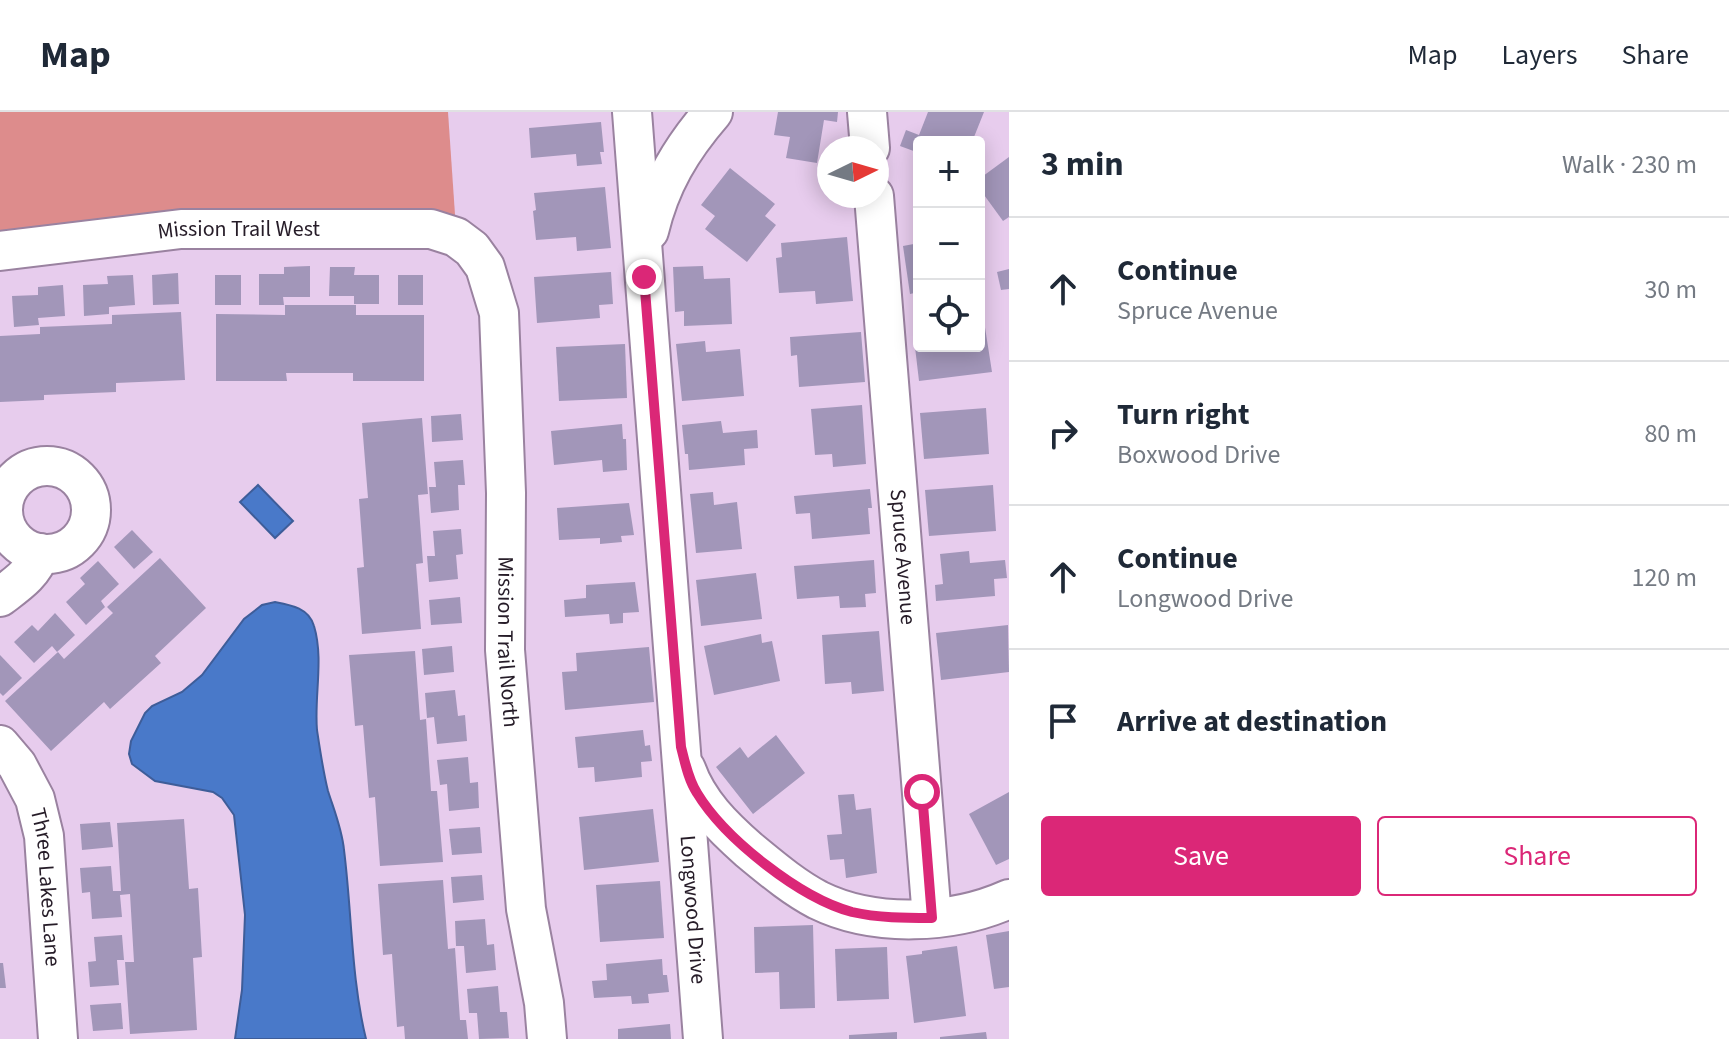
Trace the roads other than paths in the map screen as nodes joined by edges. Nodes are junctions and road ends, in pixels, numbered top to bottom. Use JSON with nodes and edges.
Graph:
{"nodes":[{"id":1,"x":632,"y":112,"type":"edge"},
{"id":2,"x":713,"y":112,"type":"edge"},
{"id":3,"x":867,"y":112,"type":"edge"},
{"id":4,"x":869,"y":136,"type":"edge"},
{"id":5,"x":875,"y":208,"type":"edge"},
{"id":6,"x":472,"y":249,"type":"joint"},
{"id":7,"x":0,"y":251,"type":"edge"},
{"id":8,"x":644,"y":277,"type":"junction"},
{"id":9,"x":40,"y":553,"type":"dead end"},
{"id":10,"x":0,"y":597,"type":"edge"},
{"id":11,"x":0,"y":745,"type":"edge"},
{"id":12,"x":681,"y":747,"type":"junction"},
{"id":13,"x":1009,"y":899,"type":"edge"},
{"id":14,"x":932,"y":918,"type":"junction"},
{"id":15,"x":58,"y":1039,"type":"edge"},
{"id":16,"x":547,"y":1039,"type":"edge"},
{"id":17,"x":703,"y":1039,"type":"edge"}],
"edges":[{"from":1,"to":8,"type":"street","name":"Longwood Drive"},
{"from":2,"to":8,"type":"street"},
{"from":3,"to":4,"type":"street"},
{"from":5,"to":14,"type":"street","name":"Spruce Avenue"},
{"from":6,"to":7,"type":"street","name":"Mission Trail West"},
{"from":6,"to":16,"type":"street","name":"Mission Trail North"},
{"from":8,"to":12,"type":"street","name":"Longwood Drive"},
{"from":9,"to":10,"type":"street"},
{"from":11,"to":15,"type":"street","name":"Three Lakes Lane"},
{"from":12,"to":14,"type":"street"},
{"from":12,"to":17,"type":"street","name":"Longwood Drive"},
{"from":13,"to":14,"type":"street"}]}
